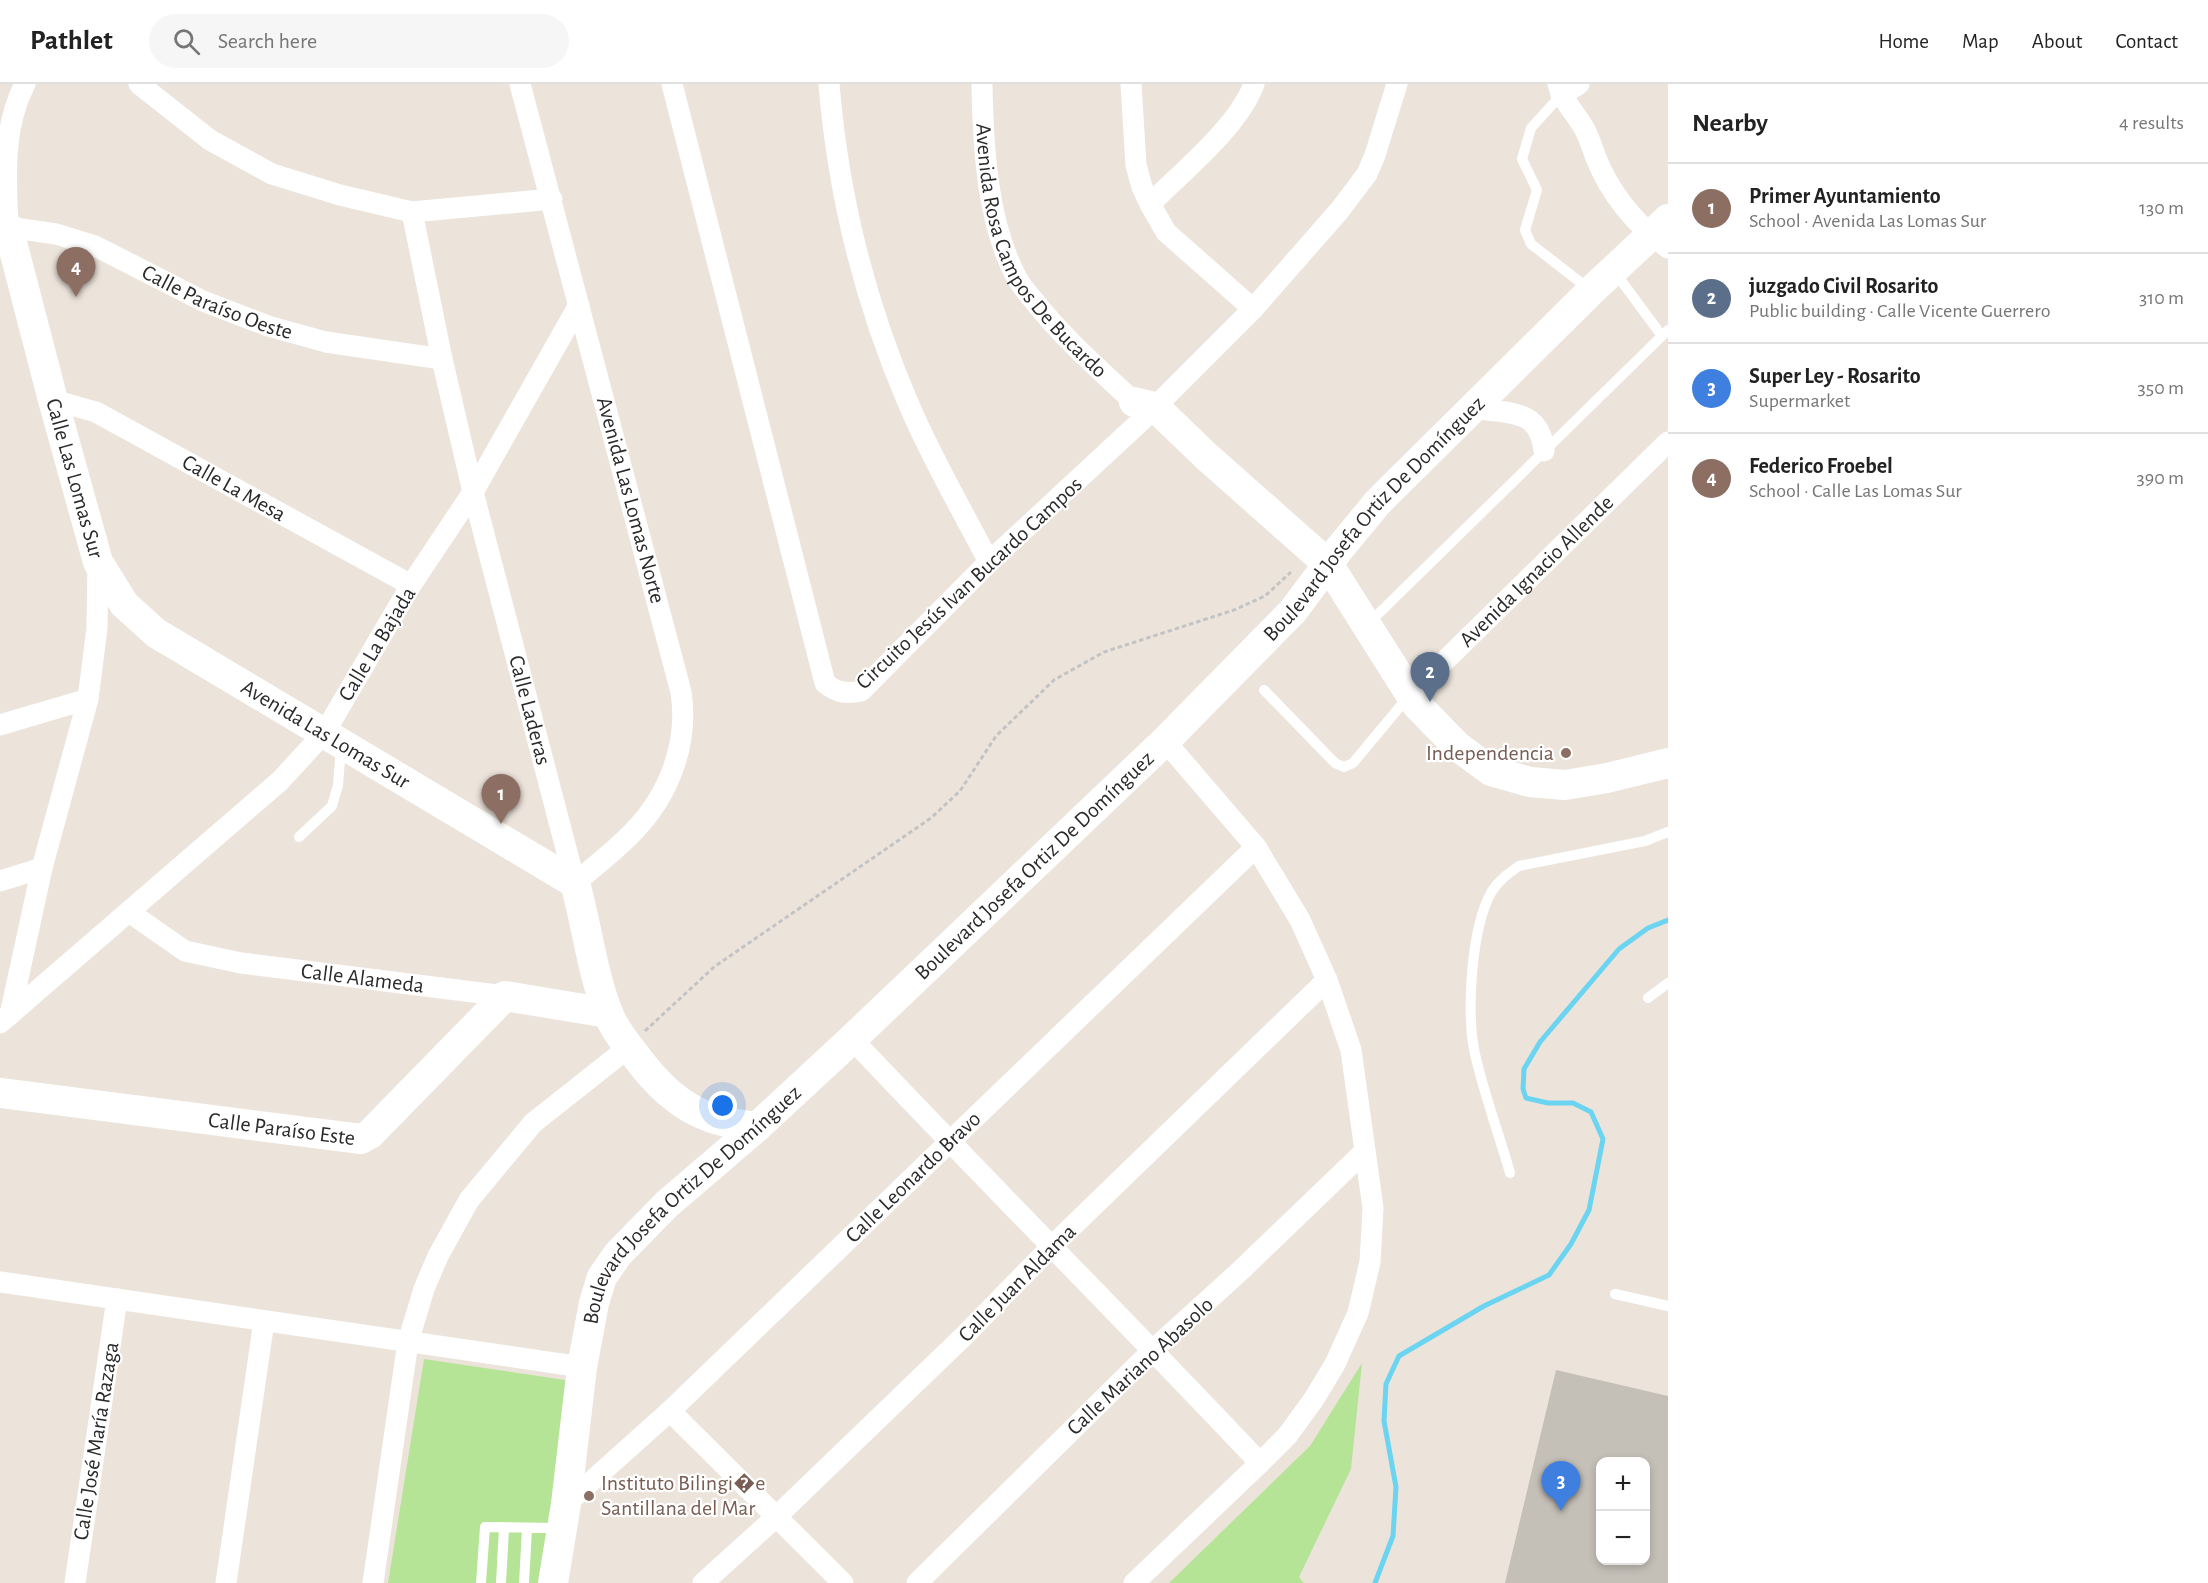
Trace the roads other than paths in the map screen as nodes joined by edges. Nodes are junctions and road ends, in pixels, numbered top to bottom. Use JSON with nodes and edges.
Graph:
{"nodes":[{"id":1,"x":139,"y":84,"type":"edge"},
{"id":2,"x":520,"y":84,"type":"edge"},
{"id":3,"x":672,"y":84,"type":"edge"},
{"id":4,"x":829,"y":84,"type":"edge"},
{"id":5,"x":982,"y":84,"type":"edge"},
{"id":6,"x":1131,"y":84,"type":"edge"},
{"id":7,"x":1254,"y":84,"type":"edge"},
{"id":8,"x":1397,"y":84,"type":"edge"},
{"id":9,"x":1566,"y":88,"type":"edge"},
{"id":10,"x":14,"y":93,"type":"edge"},
{"id":11,"x":552,"y":199,"type":"junction"},
{"id":12,"x":1150,"y":204,"type":"junction"},
{"id":13,"x":412,"y":212,"type":"junction"},
{"id":14,"x":4,"y":227,"type":"edge"},
{"id":15,"x":1662,"y":234,"type":"edge"},
{"id":16,"x":1614,"y":271,"type":"junction"},
{"id":17,"x":1592,"y":291,"type":"junction"},
{"id":18,"x":579,"y":305,"type":"junction"},
{"id":19,"x":1253,"y":309,"type":"junction"},
{"id":20,"x":1665,"y":333,"type":"edge"},
{"id":21,"x":442,"y":359,"type":"junction"},
{"id":22,"x":53,"y":400,"type":"junction"},
{"id":23,"x":1472,"y":408,"type":"junction"},
{"id":24,"x":1144,"y":410,"type":"junction"},
{"id":25,"x":1668,"y":442,"type":"edge"},
{"id":26,"x":1544,"y":451,"type":"junction"},
{"id":27,"x":473,"y":492,"type":"junction"},
{"id":28,"x":98,"y":562,"type":"junction"},
{"id":29,"x":989,"y":562,"type":"junction"},
{"id":30,"x":1315,"y":569,"type":"junction"},
{"id":31,"x":411,"y":585,"type":"junction"},
{"id":32,"x":1368,"y":624,"type":"junction"},
{"id":33,"x":1264,"y":690,"type":"dead end"},
{"id":34,"x":1410,"y":695,"type":"junction"},
{"id":35,"x":88,"y":699,"type":"junction"},
{"id":36,"x":0,"y":725,"type":"edge"},
{"id":37,"x":333,"y":737,"type":"junction"},
{"id":38,"x":1165,"y":741,"type":"junction"},
{"id":39,"x":1668,"y":763,"type":"edge"},
{"id":40,"x":1668,"y":832,"type":"edge"},
{"id":41,"x":299,"y":837,"type":"dead end"},
{"id":42,"x":1256,"y":847,"type":"junction"},
{"id":43,"x":42,"y":868,"type":"junction"},
{"id":44,"x":0,"y":881,"type":"edge"},
{"id":45,"x":575,"y":884,"type":"junction"},
{"id":46,"x":129,"y":912,"type":"junction"},
{"id":47,"x":1328,"y":980,"type":"junction"},
{"id":48,"x":7,"y":983,"type":"edge"},
{"id":49,"x":1668,"y":983,"type":"edge"},
{"id":50,"x":505,"y":996,"type":"junction"},
{"id":51,"x":1648,"y":998,"type":"dead end"},
{"id":52,"x":608,"y":1012,"type":"junction"},
{"id":53,"x":5,"y":1019,"type":"edge"},
{"id":54,"x":852,"y":1039,"type":"junction"},
{"id":55,"x":629,"y":1047,"type":"junction"},
{"id":56,"x":0,"y":1093,"type":"edge"},
{"id":57,"x":757,"y":1127,"type":"junction"},
{"id":58,"x":949,"y":1142,"type":"junction"},
{"id":59,"x":1365,"y":1151,"type":"junction"},
{"id":60,"x":1510,"y":1173,"type":"dead end"},
{"id":61,"x":1051,"y":1247,"type":"junction"},
{"id":62,"x":0,"y":1282,"type":"edge"},
{"id":63,"x":1615,"y":1294,"type":"dead end"},
{"id":64,"x":117,"y":1299,"type":"junction"},
{"id":65,"x":1668,"y":1306,"type":"edge"},
{"id":66,"x":264,"y":1321,"type":"junction"},
{"id":67,"x":408,"y":1342,"type":"junction"},
{"id":68,"x":1153,"y":1350,"type":"junction"},
{"id":69,"x":582,"y":1367,"type":"junction"},
{"id":70,"x":670,"y":1411,"type":"junction"},
{"id":71,"x":1260,"y":1463,"type":"junction"},
{"id":72,"x":564,"y":1516,"type":"junction"},
{"id":73,"x":776,"y":1517,"type":"junction"},
{"id":74,"x":504,"y":1528,"type":"junction"},
{"id":75,"x":527,"y":1528,"type":"junction"},
{"id":76,"x":75,"y":1583,"type":"edge"},
{"id":77,"x":226,"y":1583,"type":"edge"},
{"id":78,"x":373,"y":1583,"type":"edge"},
{"id":79,"x":481,"y":1583,"type":"edge"},
{"id":80,"x":501,"y":1583,"type":"edge"},
{"id":81,"x":524,"y":1583,"type":"edge"},
{"id":82,"x":553,"y":1583,"type":"edge"},
{"id":83,"x":703,"y":1583,"type":"edge"},
{"id":84,"x":843,"y":1583,"type":"edge"},
{"id":85,"x":917,"y":1583,"type":"edge"},
{"id":86,"x":1134,"y":1583,"type":"edge"}],
"edges":[{"from":1,"to":13,"type":"street"},
{"from":2,"to":11,"type":"street","name":"Avenida Las Lomas Norte"},
{"from":3,"to":29,"type":"street","name":"Circuito Jesús Ivan Bucardo Campos"},
{"from":4,"to":29,"type":"street"},
{"from":5,"to":24,"type":"street","name":"Avenida Rosa Campos De Bucardo"},
{"from":6,"to":12,"type":"street"},
{"from":7,"to":12,"type":"street"},
{"from":8,"to":19,"type":"street","name":"Circuito Jesús Ivan Bucardo Campos"},
{"from":9,"to":15,"type":"street"},
{"from":9,"to":17,"type":"lane"},
{"from":10,"to":14,"type":"street","name":"Calle Las Lomas Sur"},
{"from":11,"to":13,"type":"street"},
{"from":11,"to":18,"type":"street","name":"Avenida Las Lomas Norte"},
{"from":12,"to":19,"type":"street"},
{"from":13,"to":21,"type":"street","name":"Calle Laderas"},
{"from":14,"to":21,"type":"street","name":"Calle Paraíso Oeste"},
{"from":14,"to":22,"type":"street","name":"Calle Las Lomas Sur"},
{"from":15,"to":16,"type":"street","name":"Boulevard Josefa Ortiz De Domínguez"},
{"from":16,"to":17,"type":"street","name":"Boulevard Josefa Ortiz De Domínguez"},
{"from":16,"to":20,"type":"lane"},
{"from":17,"to":23,"type":"street","name":"Boulevard Josefa Ortiz De Domínguez"},
{"from":18,"to":27,"type":"street","name":"Calle La Bajada"},
{"from":18,"to":45,"type":"street","name":"Avenida Las Lomas Norte"},
{"from":19,"to":24,"type":"street","name":"Circuito Jesús Ivan Bucardo Campos"},
{"from":20,"to":26,"type":"lane"},
{"from":21,"to":27,"type":"street","name":"Calle Laderas"},
{"from":22,"to":28,"type":"street","name":"Calle Las Lomas Sur"},
{"from":22,"to":31,"type":"street","name":"Calle La Mesa"},
{"from":23,"to":26,"type":"street"},
{"from":23,"to":30,"type":"street","name":"Boulevard Josefa Ortiz De Domínguez"},
{"from":24,"to":29,"type":"street","name":"Circuito Jesús Ivan Bucardo Campos"},
{"from":24,"to":30,"type":"street","name":"Avenida Rosa Campos De Bucardo"},
{"from":25,"to":34,"type":"street","name":"Avenida Ignacio Allende"},
{"from":26,"to":32,"type":"lane"},
{"from":27,"to":31,"type":"street","name":"Calle La Bajada"},
{"from":27,"to":45,"type":"street","name":"Calle Laderas"},
{"from":28,"to":35,"type":"street","name":"Calle Las Lomas Sur"},
{"from":28,"to":37,"type":"street","name":"Avenida Las Lomas Sur"},
{"from":30,"to":32,"type":"street","name":"Avenida Rosa Campos De Bucardo"},
{"from":30,"to":38,"type":"street","name":"Boulevard Josefa Ortiz De Domínguez"},
{"from":31,"to":37,"type":"street","name":"Calle La Bajada"},
{"from":32,"to":34,"type":"street"},
{"from":33,"to":34,"type":"lane"},
{"from":34,"to":39,"type":"street"},
{"from":35,"to":36,"type":"street"},
{"from":35,"to":43,"type":"street","name":"Calle Las Lomas Sur"},
{"from":37,"to":41,"type":"lane"},
{"from":37,"to":45,"type":"street","name":"Avenida Las Lomas Sur"},
{"from":37,"to":46,"type":"street","name":"Calle La Bajada"},
{"from":38,"to":42,"type":"street"},
{"from":38,"to":54,"type":"street","name":"Boulevard Josefa Ortiz De Domínguez"},
{"from":40,"to":60,"type":"lane"},
{"from":42,"to":47,"type":"street"},
{"from":42,"to":58,"type":"street","name":"Calle Leonardo Bravo"},
{"from":43,"to":44,"type":"street"},
{"from":43,"to":48,"type":"street","name":"Calle Las Lomas Sur"},
{"from":45,"to":52,"type":"street","name":"Calle Laderas"},
{"from":46,"to":50,"type":"street","name":"Calle Alameda"},
{"from":46,"to":53,"type":"street","name":"Calle La Bajada"},
{"from":47,"to":59,"type":"street"},
{"from":47,"to":61,"type":"street","name":"Calle Juan Aldama"},
{"from":48,"to":53,"type":"street","name":"Calle Las Lomas Sur"},
{"from":49,"to":51,"type":"lane"},
{"from":50,"to":52,"type":"street","name":"Calle Alameda"},
{"from":50,"to":56,"type":"street","name":"Calle Paraíso Este"},
{"from":52,"to":55,"type":"street","name":"Calle Laderas"},
{"from":54,"to":57,"type":"street","name":"Boulevard Josefa Ortiz De Domínguez"},
{"from":54,"to":58,"type":"street"},
{"from":55,"to":57,"type":"street","name":"Calle Laderas"},
{"from":55,"to":67,"type":"street"},
{"from":57,"to":69,"type":"street","name":"Boulevard Josefa Ortiz De Domínguez"},
{"from":58,"to":61,"type":"street"},
{"from":58,"to":70,"type":"street","name":"Calle Leonardo Bravo"},
{"from":59,"to":68,"type":"street","name":"Calle Mariano Abasolo"},
{"from":59,"to":71,"type":"street"},
{"from":61,"to":68,"type":"street"},
{"from":61,"to":73,"type":"street","name":"Calle Juan Aldama"},
{"from":62,"to":64,"type":"street"},
{"from":63,"to":65,"type":"lane"},
{"from":64,"to":66,"type":"street"},
{"from":64,"to":76,"type":"street","name":"Calle José María Razaga"},
{"from":66,"to":67,"type":"street"},
{"from":66,"to":77,"type":"street"},
{"from":67,"to":69,"type":"street"},
{"from":67,"to":78,"type":"street"},
{"from":68,"to":71,"type":"street"},
{"from":68,"to":85,"type":"street","name":"Calle Mariano Abasolo"},
{"from":69,"to":72,"type":"street","name":"Boulevard Josefa Ortiz De Domínguez"},
{"from":70,"to":72,"type":"street","name":"Calle Leonardo Bravo"},
{"from":70,"to":73,"type":"street"},
{"from":71,"to":86,"type":"street"},
{"from":72,"to":75,"type":"lane"},
{"from":72,"to":82,"type":"street","name":"Boulevard Josefa Ortiz De Domínguez"},
{"from":73,"to":83,"type":"street","name":"Calle Juan Aldama"},
{"from":73,"to":84,"type":"street"},
{"from":74,"to":75,"type":"lane"},
{"from":74,"to":79,"type":"lane"},
{"from":74,"to":80,"type":"lane"},
{"from":75,"to":81,"type":"lane"}]}
